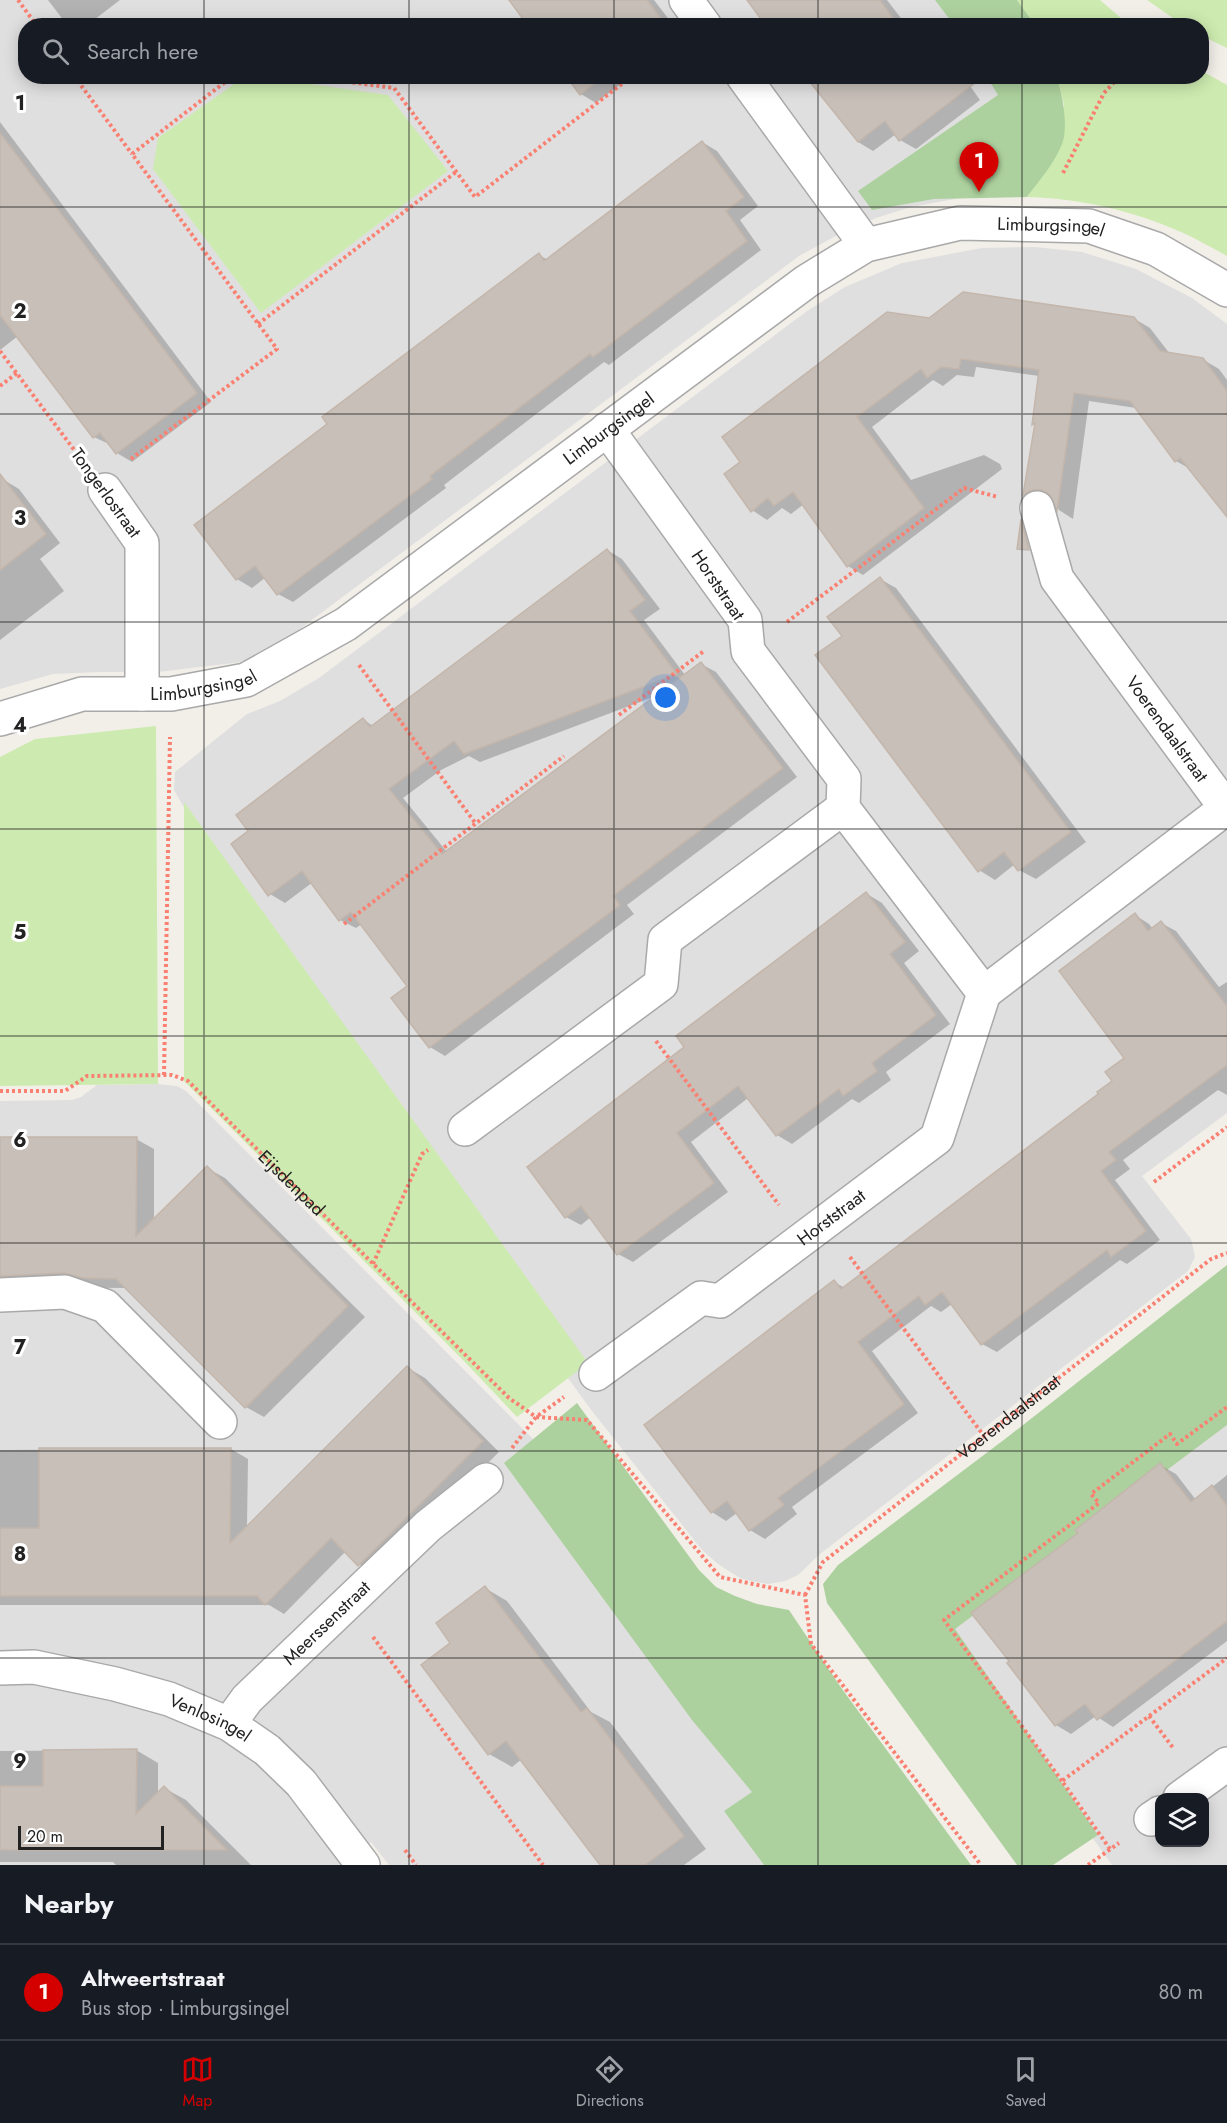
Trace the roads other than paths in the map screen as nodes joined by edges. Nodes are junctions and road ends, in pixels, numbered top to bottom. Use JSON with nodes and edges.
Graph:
{"nodes":[{"id":1,"x":686,"y":0,"type":"edge"},
{"id":2,"x":699,"y":18,"type":"edge"},
{"id":3,"x":748,"y":84,"type":"edge"},
{"id":4,"x":866,"y":245,"type":"junction"},
{"id":5,"x":1227,"y":290,"type":"edge"},
{"id":6,"x":607,"y":429,"type":"junction"},
{"id":7,"x":102,"y":487,"type":"road end"},
{"id":8,"x":1037,"y":508,"type":"road end"},
{"id":9,"x":157,"y":694,"type":"junction"},
{"id":10,"x":0,"y":719,"type":"edge"},
{"id":11,"x":843,"y":808,"type":"junction"},
{"id":12,"x":1226,"y":808,"type":"edge"},
{"id":13,"x":984,"y":993,"type":"junction"},
{"id":14,"x":465,"y":1130,"type":"road end"},
{"id":15,"x":0,"y":1294,"type":"edge"},
{"id":16,"x":596,"y":1374,"type":"road end"},
{"id":17,"x":220,"y":1422,"type":"dead end"},
{"id":18,"x":486,"y":1480,"type":"road end"},
{"id":19,"x":0,"y":1668,"type":"edge"},
{"id":20,"x":229,"y":1724,"type":"junction"},
{"id":21,"x":1227,"y":1764,"type":"edge"},
{"id":22,"x":1186,"y":1793,"type":"edge"},
{"id":23,"x":363,"y":1865,"type":"edge"}],
"edges":[{"from":1,"to":2,"type":"street"},
{"from":3,"to":4,"type":"street"},
{"from":4,"to":5,"type":"street","name":"Limburgsingel"},
{"from":4,"to":6,"type":"street","name":"Limburgsingel"},
{"from":6,"to":9,"type":"street","name":"Limburgsingel"},
{"from":6,"to":11,"type":"street","name":"Horststraat"},
{"from":7,"to":9,"type":"street","name":"Tongerlostraat"},
{"from":8,"to":12,"type":"street","name":"Voerendaalstraat"},
{"from":9,"to":10,"type":"street","name":"Limburgsingel"},
{"from":11,"to":13,"type":"street"},
{"from":11,"to":14,"type":"street"},
{"from":12,"to":13,"type":"street","name":"Voerendaalstraat"},
{"from":13,"to":16,"type":"street","name":"Horststraat"},
{"from":15,"to":17,"type":"street"},
{"from":18,"to":20,"type":"street","name":"Meerssenstraat"},
{"from":19,"to":20,"type":"street","name":"Venlosingel"},
{"from":20,"to":23,"type":"street","name":"Venlosingel"},
{"from":21,"to":22,"type":"street"}]}
